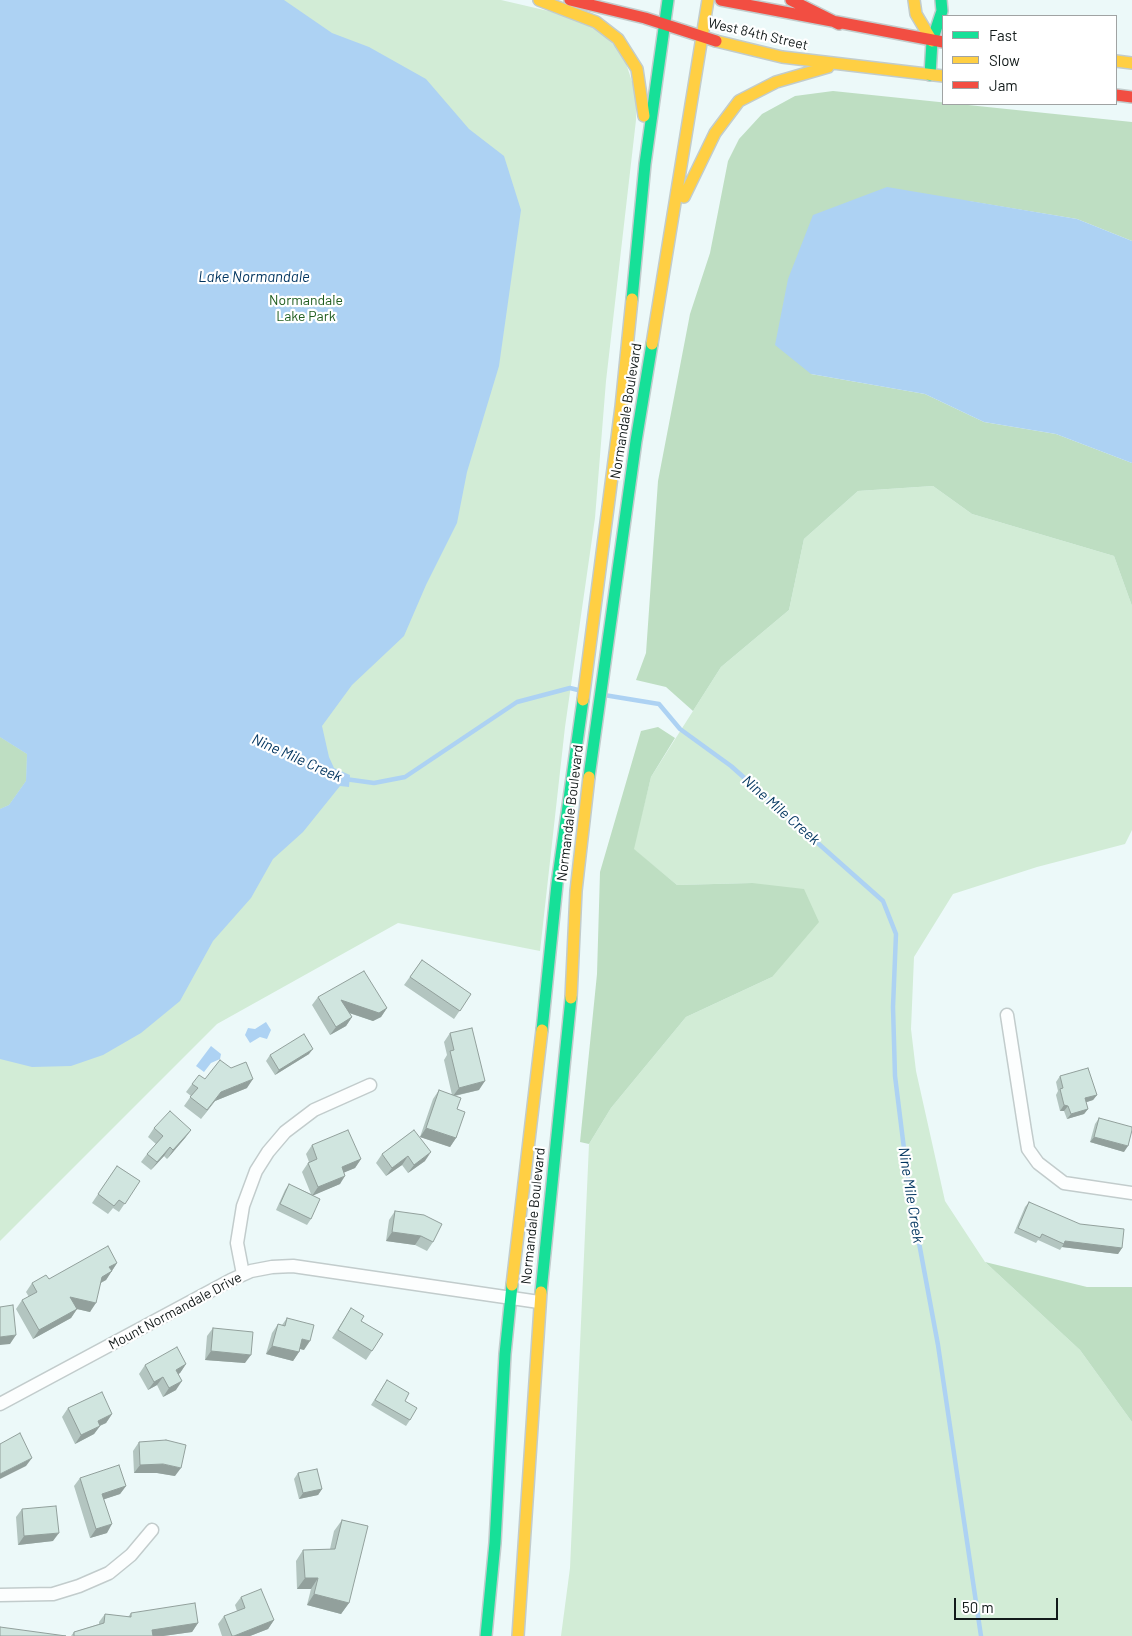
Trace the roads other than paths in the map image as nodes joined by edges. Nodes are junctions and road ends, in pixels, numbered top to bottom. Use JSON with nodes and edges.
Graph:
{"nodes":[{"id":1,"x":539,"y":0,"type":"edge"},
{"id":2,"x":570,"y":0,"type":"edge"},
{"id":3,"x":668,"y":0,"type":"edge"},
{"id":4,"x":708,"y":0,"type":"edge"},
{"id":5,"x":721,"y":0,"type":"edge"},
{"id":6,"x":791,"y":0,"type":"edge"},
{"id":7,"x":914,"y":0,"type":"edge"},
{"id":8,"x":941,"y":0,"type":"edge"},
{"id":9,"x":665,"y":24,"type":"junction"},
{"id":10,"x":839,"y":24,"type":"junction"},
{"id":11,"x":703,"y":37,"type":"junction"},
{"id":12,"x":937,"y":41,"type":"edge"},
{"id":13,"x":1117,"y":61,"type":"edge"},
{"id":14,"x":1132,"y":63,"type":"edge"},
{"id":15,"x":838,"y":64,"type":"junction"},
{"id":16,"x":930,"y":75,"type":"junction"},
{"id":17,"x":942,"y":76,"type":"edge"},
{"id":18,"x":1117,"y":95,"type":"edge"},
{"id":19,"x":1132,"y":97,"type":"edge"},
{"id":20,"x":645,"y":164,"type":"junction"},
{"id":21,"x":674,"y":218,"type":"junction"},
{"id":22,"x":1007,"y":1015,"type":"dead end"},
{"id":23,"x":370,"y":1085,"type":"dead end"},
{"id":24,"x":1132,"y":1193,"type":"edge"},
{"id":25,"x":243,"y":1274,"type":"junction"},
{"id":26,"x":510,"y":1298,"type":"junction"},
{"id":27,"x":539,"y":1302,"type":"junction"},
{"id":28,"x":0,"y":1404,"type":"edge"},
{"id":29,"x":152,"y":1530,"type":"dead end"},
{"id":30,"x":0,"y":1595,"type":"edge"},
{"id":31,"x":486,"y":1636,"type":"edge"},
{"id":32,"x":518,"y":1636,"type":"edge"}],
"edges":[{"from":1,"to":20,"type":"main road"},
{"from":2,"to":9,"type":"main road","name":"West 84th Street"},
{"from":3,"to":9,"type":"main road","name":"Normandale Boulevard"},
{"from":4,"to":11,"type":"main road","name":"Normandale Boulevard"},
{"from":5,"to":10,"type":"main road","name":"West 84th Street"},
{"from":6,"to":10,"type":"main road"},
{"from":7,"to":12,"type":"main road"},
{"from":8,"to":12,"type":"main road"},
{"from":9,"to":11,"type":"main road","name":"West 84th Street"},
{"from":9,"to":20,"type":"main road","name":"Normandale Boulevard"},
{"from":10,"to":12,"type":"main road","name":"West 84th Street"},
{"from":11,"to":15,"type":"main road","name":"West 84th Street"},
{"from":11,"to":21,"type":"main road","name":"Normandale Boulevard"},
{"from":12,"to":16,"type":"main road"},
{"from":13,"to":14,"type":"main road"},
{"from":15,"to":16,"type":"main road","name":"West 84th Street"},
{"from":15,"to":21,"type":"main road"},
{"from":16,"to":17,"type":"main road","name":"West 84th Street"},
{"from":18,"to":19,"type":"main road"},
{"from":20,"to":26,"type":"main road","name":"Normandale Boulevard"},
{"from":21,"to":27,"type":"main road","name":"Normandale Boulevard"},
{"from":22,"to":24,"type":"street"},
{"from":23,"to":25,"type":"street"},
{"from":25,"to":26,"type":"street","name":"Mount Normandale Drive"},
{"from":25,"to":28,"type":"street","name":"Mount Normandale Drive"},
{"from":26,"to":27,"type":"street","name":"Mount Normandale Drive"},
{"from":26,"to":31,"type":"main road","name":"Normandale Boulevard"},
{"from":27,"to":32,"type":"main road","name":"Normandale Boulevard"},
{"from":29,"to":30,"type":"street"}]}
